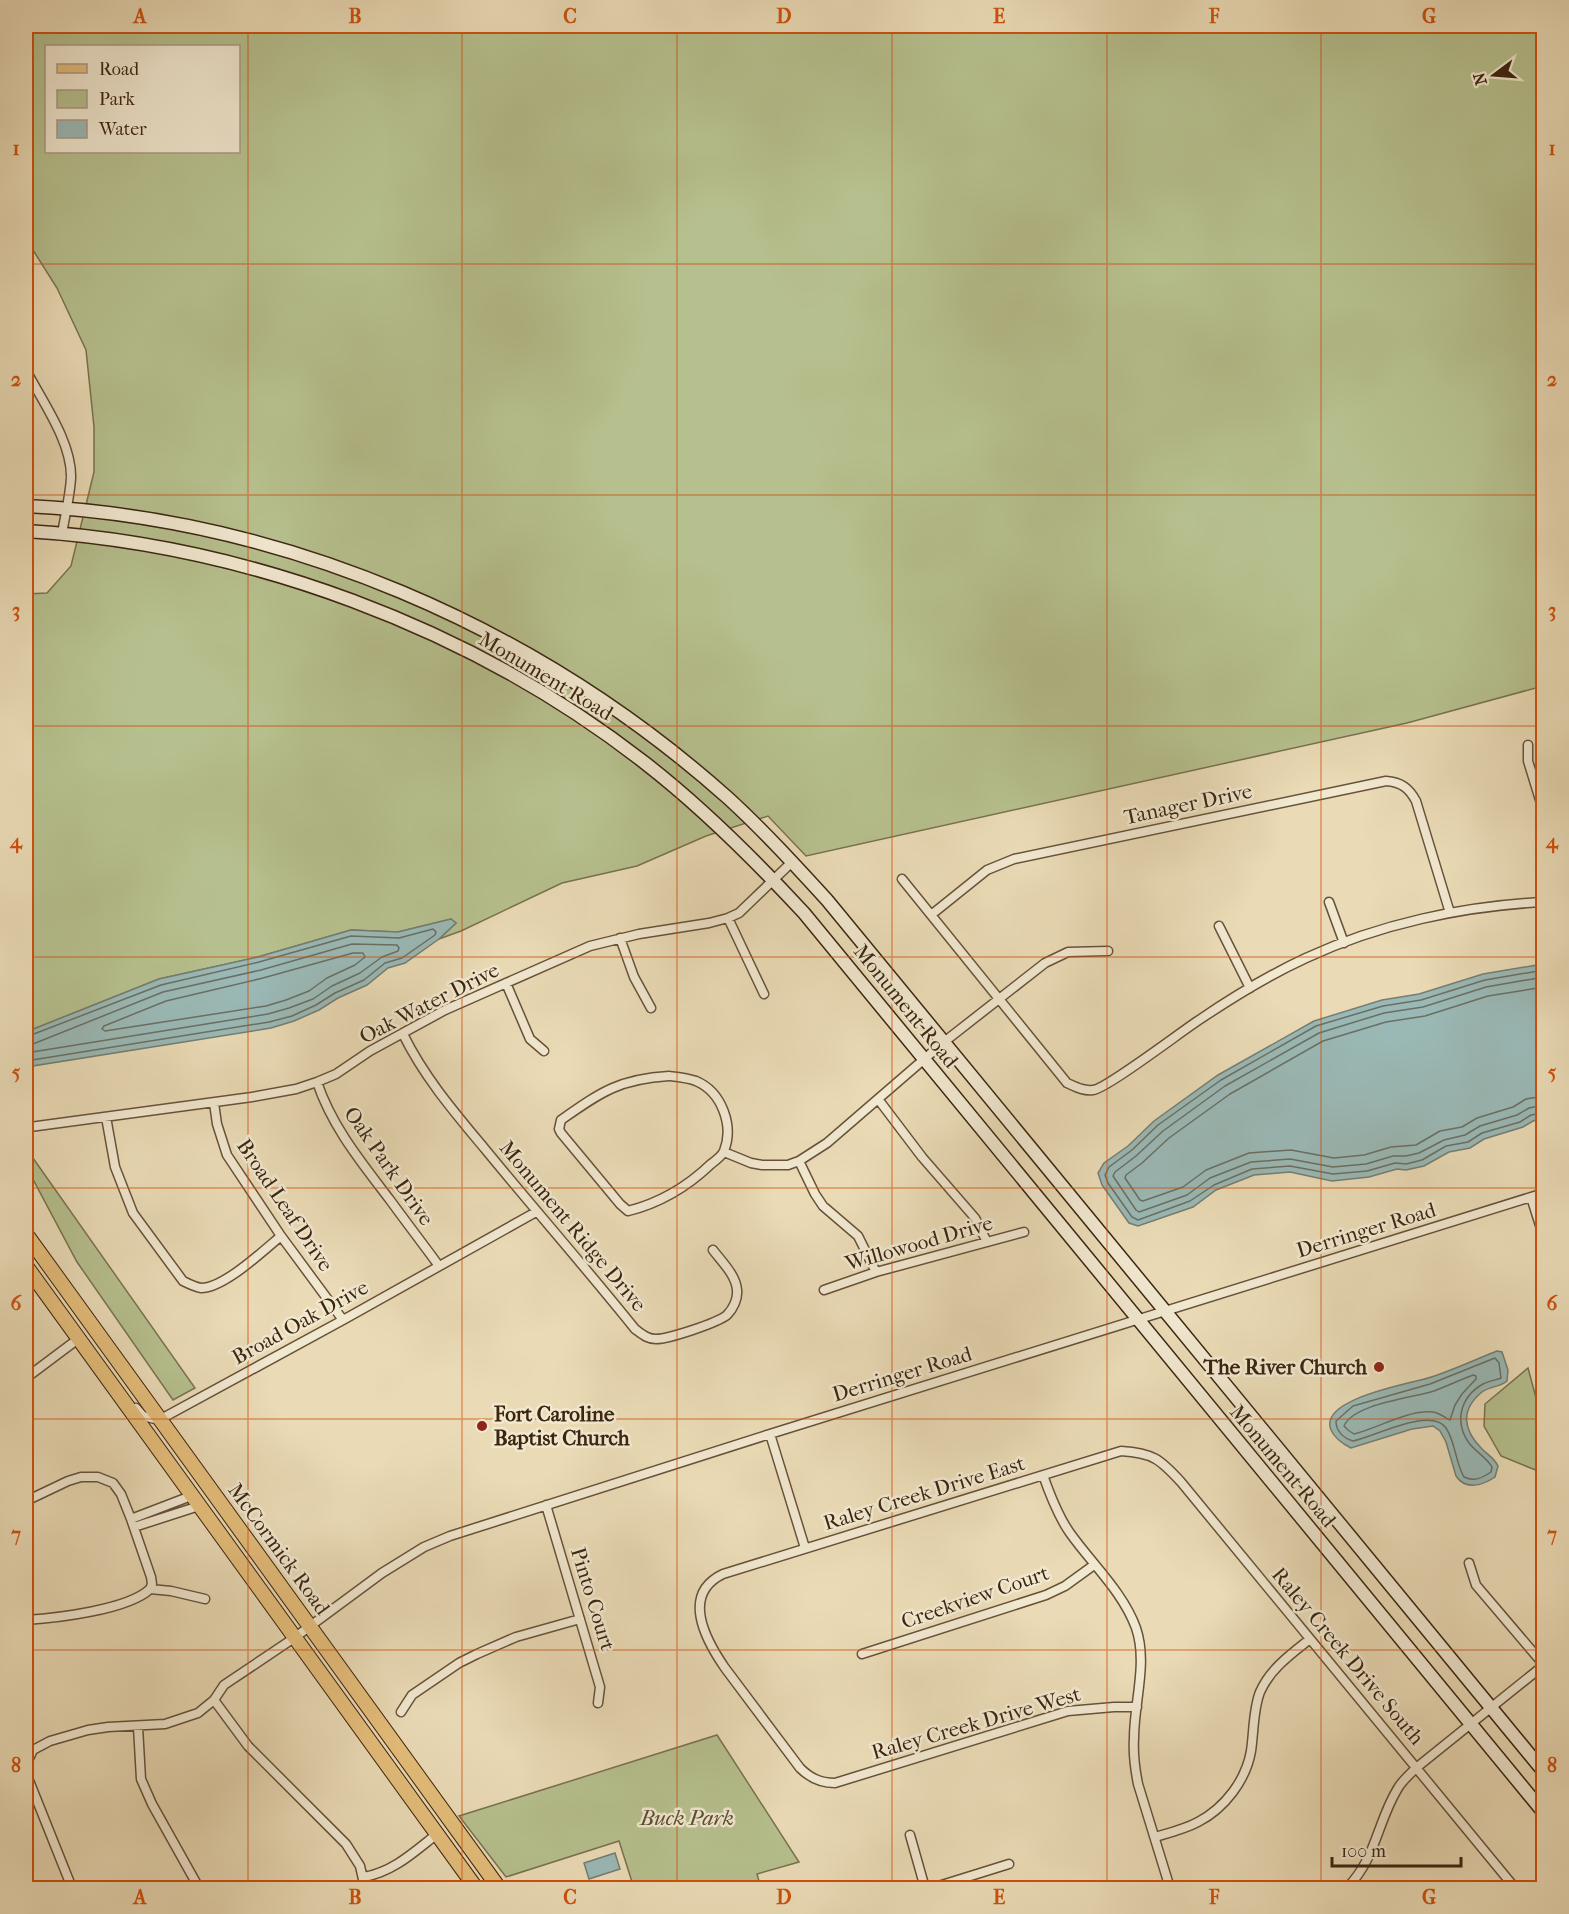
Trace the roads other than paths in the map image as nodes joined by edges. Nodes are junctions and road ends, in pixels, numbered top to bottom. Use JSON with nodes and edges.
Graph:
{"nodes":[{"id":1,"x":26,"y":370,"type":"edge"},
{"id":2,"x":26,"y":506,"type":"edge"},
{"id":3,"x":66,"y":508,"type":"junction"},
{"id":4,"x":26,"y":531,"type":"edge"},
{"id":5,"x":62,"y":534,"type":"junction"},
{"id":6,"x":1528,"y":745,"type":"dead end"},
{"id":7,"x":1544,"y":813,"type":"edge"},
{"id":8,"x":792,"y":862,"type":"junction"},
{"id":9,"x":902,"y":879,"type":"dead end"},
{"id":10,"x":773,"y":880,"type":"junction"},
{"id":11,"x":1329,"y":902,"type":"dead end"},
{"id":12,"x":1544,"y":902,"type":"edge"},
{"id":13,"x":1450,"y":913,"type":"junction"},
{"id":14,"x":931,"y":915,"type":"junction"},
{"id":15,"x":728,"y":918,"type":"junction"},
{"id":16,"x":1219,"y":926,"type":"dead end"},
{"id":17,"x":620,"y":938,"type":"junction"},
{"id":18,"x":1344,"y":943,"type":"junction"},
{"id":19,"x":1108,"y":951,"type":"dead end"},
{"id":20,"x":506,"y":982,"type":"junction"},
{"id":21,"x":1250,"y":988,"type":"junction"},
{"id":22,"x":765,"y":994,"type":"dead end"},
{"id":23,"x":1000,"y":1000,"type":"junction"},
{"id":24,"x":651,"y":1008,"type":"dead end"},
{"id":25,"x":403,"y":1034,"type":"junction"},
{"id":26,"x":944,"y":1042,"type":"junction"},
{"id":27,"x":544,"y":1051,"type":"dead end"},
{"id":28,"x":925,"y":1059,"type":"junction"},
{"id":29,"x":317,"y":1082,"type":"junction"},
{"id":30,"x":879,"y":1099,"type":"junction"},
{"id":31,"x":214,"y":1102,"type":"junction"},
{"id":32,"x":106,"y":1117,"type":"junction"},
{"id":33,"x":26,"y":1131,"type":"edge"},
{"id":34,"x":724,"y":1152,"type":"junction"},
{"id":35,"x":798,"y":1161,"type":"junction"},
{"id":36,"x":1544,"y":1193,"type":"edge"},
{"id":37,"x":1531,"y":1197,"type":"junction"},
{"id":38,"x":536,"y":1212,"type":"junction"},
{"id":39,"x":1024,"y":1232,"type":"dead end"},
{"id":40,"x":26,"y":1234,"type":"edge"},
{"id":41,"x":281,"y":1236,"type":"junction"},
{"id":42,"x":1544,"y":1238,"type":"edge"},
{"id":43,"x":987,"y":1242,"type":"junction"},
{"id":44,"x":713,"y":1250,"type":"dead end"},
{"id":45,"x":26,"y":1266,"type":"edge"},
{"id":46,"x":439,"y":1266,"type":"junction"},
{"id":47,"x":876,"y":1272,"type":"junction"},
{"id":48,"x":824,"y":1290,"type":"dead end"},
{"id":49,"x":1166,"y":1311,"type":"junction"},
{"id":50,"x":343,"y":1320,"type":"junction"},
{"id":51,"x":1138,"y":1320,"type":"junction"},
{"id":52,"x":78,"y":1339,"type":"junction"},
{"id":53,"x":96,"y":1363,"type":"junction"},
{"id":54,"x":26,"y":1378,"type":"edge"},
{"id":55,"x":159,"y":1420,"type":"junction"},
{"id":56,"x":770,"y":1434,"type":"junction"},
{"id":57,"x":1146,"y":1453,"type":"joint"},
{"id":58,"x":1043,"y":1475,"type":"junction"},
{"id":59,"x":26,"y":1501,"type":"edge"},
{"id":60,"x":195,"y":1501,"type":"junction"},
{"id":61,"x":546,"y":1505,"type":"junction"},
{"id":62,"x":133,"y":1523,"type":"junction"},
{"id":63,"x":805,"y":1548,"type":"junction"},
{"id":64,"x":1470,"y":1563,"type":"dead end"},
{"id":65,"x":1094,"y":1565,"type":"junction"},
{"id":66,"x":150,"y":1589,"type":"junction"},
{"id":67,"x":205,"y":1599,"type":"dead end"},
{"id":68,"x":580,"y":1619,"type":"junction"},
{"id":69,"x":26,"y":1620,"type":"edge"},
{"id":70,"x":309,"y":1627,"type":"junction"},
{"id":71,"x":294,"y":1638,"type":"junction"},
{"id":72,"x":1310,"y":1639,"type":"junction"},
{"id":73,"x":862,"y":1654,"type":"dead end"},
{"id":74,"x":1544,"y":1665,"type":"edge"},
{"id":75,"x":214,"y":1700,"type":"junction"},
{"id":76,"x":598,"y":1703,"type":"dead end"},
{"id":77,"x":1137,"y":1707,"type":"junction"},
{"id":78,"x":1491,"y":1708,"type":"junction"},
{"id":79,"x":401,"y":1712,"type":"dead end"},
{"id":80,"x":1470,"y":1724,"type":"junction"},
{"id":81,"x":138,"y":1727,"type":"junction"},
{"id":82,"x":1416,"y":1768,"type":"junction"},
{"id":83,"x":1544,"y":1772,"type":"edge"},
{"id":84,"x":26,"y":1773,"type":"edge"},
{"id":85,"x":827,"y":1783,"type":"joint"},
{"id":86,"x":1544,"y":1813,"type":"edge"},
{"id":87,"x":437,"y":1834,"type":"junction"},
{"id":88,"x":910,"y":1835,"type":"dead end"},
{"id":89,"x":1155,"y":1837,"type":"junction"},
{"id":90,"x":1009,"y":1864,"type":"dead end"},
{"id":91,"x":364,"y":1877,"type":"junction"},
{"id":92,"x":72,"y":1888,"type":"edge"},
{"id":93,"x":199,"y":1888,"type":"edge"},
{"id":94,"x":365,"y":1888,"type":"edge"},
{"id":95,"x":476,"y":1888,"type":"edge"},
{"id":96,"x":499,"y":1888,"type":"edge"},
{"id":97,"x":925,"y":1888,"type":"edge"},
{"id":98,"x":932,"y":1888,"type":"edge"},
{"id":99,"x":1170,"y":1888,"type":"edge"},
{"id":100,"x":1347,"y":1888,"type":"edge"},
{"id":101,"x":1515,"y":1888,"type":"edge"}],
"edges":[{"from":1,"to":3,"type":"street"},
{"from":2,"to":3,"type":"main road","name":"Monument Road"},
{"from":3,"to":5,"type":"street"},
{"from":3,"to":8,"type":"main road","name":"Monument Road"},
{"from":4,"to":5,"type":"main road","name":"Monument Road"},
{"from":5,"to":10,"type":"main road","name":"Monument Road"},
{"from":6,"to":7,"type":"street"},
{"from":8,"to":10,"type":"street","name":"Oak Water Drive"},
{"from":8,"to":26,"type":"main road","name":"Monument Road"},
{"from":9,"to":14,"type":"street"},
{"from":10,"to":15,"type":"street","name":"Oak Water Drive"},
{"from":10,"to":28,"type":"main road","name":"Monument Road"},
{"from":11,"to":18,"type":"street"},
{"from":12,"to":13,"type":"street"},
{"from":13,"to":14,"type":"street","name":"Tanager Drive"},
{"from":13,"to":18,"type":"street"},
{"from":14,"to":23,"type":"street"},
{"from":15,"to":17,"type":"street","name":"Oak Water Drive"},
{"from":15,"to":22,"type":"street"},
{"from":16,"to":21,"type":"street"},
{"from":17,"to":20,"type":"street","name":"Oak Water Drive"},
{"from":17,"to":24,"type":"street"},
{"from":18,"to":21,"type":"street"},
{"from":19,"to":23,"type":"street"},
{"from":20,"to":25,"type":"street","name":"Oak Water Drive"},
{"from":20,"to":27,"type":"street"},
{"from":21,"to":23,"type":"street"},
{"from":23,"to":26,"type":"street"},
{"from":25,"to":29,"type":"street","name":"Oak Water Drive"},
{"from":25,"to":38,"type":"street","name":"Monument Ridge Drive"},
{"from":26,"to":28,"type":"street"},
{"from":26,"to":49,"type":"main road","name":"Monument Road"},
{"from":28,"to":30,"type":"street"},
{"from":28,"to":51,"type":"main road","name":"Monument Road"},
{"from":29,"to":31,"type":"street","name":"Oak Water Drive"},
{"from":29,"to":46,"type":"street","name":"Oak Park Drive"},
{"from":30,"to":35,"type":"street"},
{"from":30,"to":43,"type":"street"},
{"from":31,"to":32,"type":"street","name":"Oak Water Drive"},
{"from":31,"to":41,"type":"street","name":"Broad Leaf Drive"},
{"from":32,"to":33,"type":"street","name":"Oak Water Drive"},
{"from":32,"to":41,"type":"street"},
{"from":34,"to":34,"type":"street"},
{"from":34,"to":35,"type":"street"},
{"from":35,"to":47,"type":"street"},
{"from":36,"to":37,"type":"street","name":"Derringer Road"},
{"from":37,"to":42,"type":"street"},
{"from":37,"to":49,"type":"street","name":"Derringer Road"},
{"from":38,"to":44,"type":"street","name":"Monument Ridge Drive"},
{"from":38,"to":46,"type":"street","name":"Broad Oak Drive"},
{"from":39,"to":43,"type":"street","name":"Willowood Drive"},
{"from":40,"to":55,"type":"main road","name":"McCormick Road"},
{"from":41,"to":50,"type":"street","name":"Broad Leaf Drive"},
{"from":43,"to":47,"type":"street","name":"Willowood Drive"},
{"from":45,"to":52,"type":"main road","name":"McCormick Road"},
{"from":46,"to":50,"type":"street","name":"Broad Oak Drive"},
{"from":47,"to":48,"type":"street","name":"Willowood Drive"},
{"from":49,"to":51,"type":"street","name":"Derringer Road"},
{"from":49,"to":78,"type":"main road","name":"Monument Road"},
{"from":50,"to":55,"type":"street","name":"Broad Oak Drive"},
{"from":51,"to":56,"type":"street","name":"Derringer Road"},
{"from":51,"to":80,"type":"main road","name":"Monument Road"},
{"from":52,"to":53,"type":"main road","name":"McCormick Road"},
{"from":52,"to":54,"type":"street"},
{"from":53,"to":55,"type":"street"},
{"from":53,"to":60,"type":"main road","name":"McCormick Road"},
{"from":55,"to":70,"type":"main road","name":"McCormick Road"},
{"from":56,"to":61,"type":"street","name":"Derringer Road"},
{"from":56,"to":63,"type":"street"},
{"from":57,"to":58,"type":"street","name":"Raley Creek Drive East"},
{"from":57,"to":72,"type":"street","name":"Raley Creek Drive South"},
{"from":58,"to":63,"type":"street","name":"Raley Creek Drive East"},
{"from":58,"to":65,"type":"street"},
{"from":59,"to":62,"type":"street"},
{"from":60,"to":62,"type":"street"},
{"from":60,"to":71,"type":"main road","name":"McCormick Road"},
{"from":61,"to":68,"type":"street","name":"Pinto Court"},
{"from":61,"to":70,"type":"street","name":"Derringer Road"},
{"from":62,"to":66,"type":"street"},
{"from":63,"to":85,"type":"street","name":"Raley Creek Drive East"},
{"from":64,"to":74,"type":"street"},
{"from":65,"to":73,"type":"street","name":"Creekview Court"},
{"from":65,"to":77,"type":"street"},
{"from":66,"to":67,"type":"street"},
{"from":66,"to":69,"type":"street"},
{"from":68,"to":76,"type":"street","name":"Pinto Court"},
{"from":68,"to":79,"type":"street"},
{"from":70,"to":71,"type":"street","name":"Derringer Road"},
{"from":70,"to":96,"type":"main road","name":"McCormick Road"},
{"from":71,"to":75,"type":"street","name":"Derringer Road"},
{"from":71,"to":87,"type":"main road","name":"McCormick Road"},
{"from":72,"to":82,"type":"street","name":"Raley Creek Drive South"},
{"from":72,"to":89,"type":"street"},
{"from":74,"to":78,"type":"street"},
{"from":75,"to":81,"type":"street","name":"Derringer Road"},
{"from":75,"to":91,"type":"street"},
{"from":77,"to":85,"type":"street","name":"Raley Creek Drive West"},
{"from":77,"to":89,"type":"street"},
{"from":78,"to":80,"type":"street"},
{"from":78,"to":83,"type":"main road","name":"Monument Road"},
{"from":80,"to":82,"type":"street"},
{"from":80,"to":86,"type":"main road","name":"Monument Road"},
{"from":81,"to":84,"type":"street","name":"Derringer Road"},
{"from":81,"to":93,"type":"street"},
{"from":82,"to":100,"type":"street"},
{"from":82,"to":101,"type":"street","name":"Raley Creek Drive South"},
{"from":84,"to":92,"type":"street"},
{"from":87,"to":91,"type":"street"},
{"from":87,"to":95,"type":"main road","name":"McCormick Road"},
{"from":88,"to":97,"type":"street"},
{"from":89,"to":99,"type":"street"},
{"from":90,"to":98,"type":"street"},
{"from":91,"to":94,"type":"street"}]}
